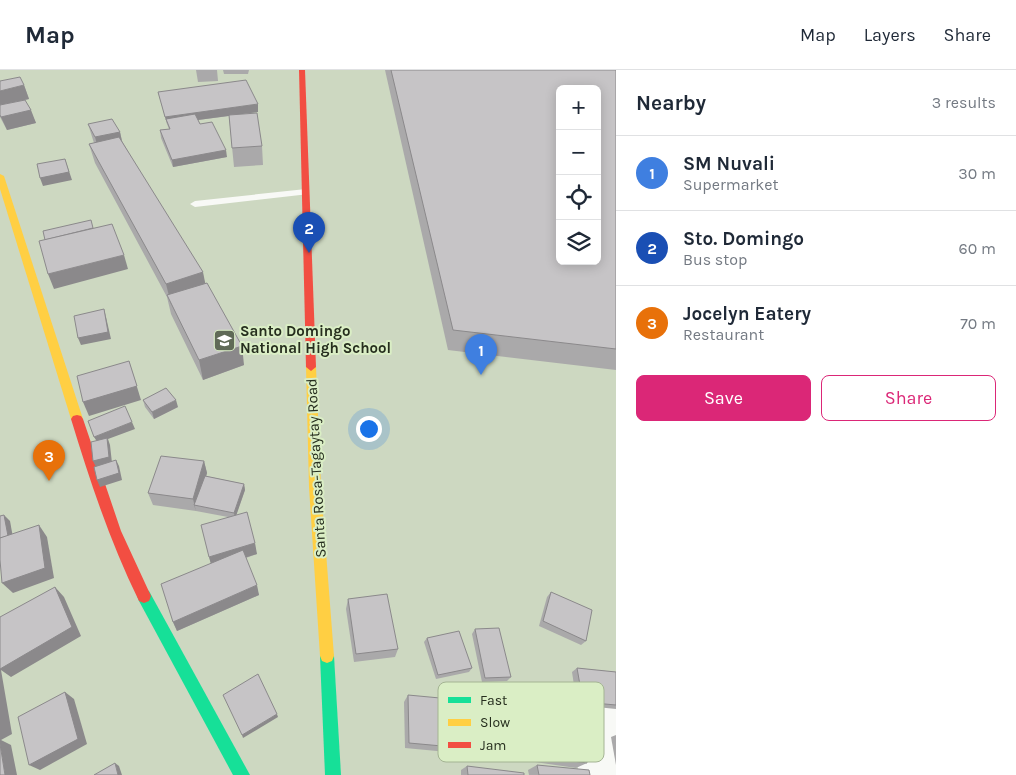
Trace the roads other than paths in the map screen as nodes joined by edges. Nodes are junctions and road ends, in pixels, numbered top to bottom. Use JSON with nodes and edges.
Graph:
{"nodes":[{"id":1,"x":302,"y":70,"type":"edge"},
{"id":2,"x":0,"y":176,"type":"edge"},
{"id":3,"x":306,"y":192,"type":"junction"},
{"id":4,"x":195,"y":204,"type":"dead end"},
{"id":5,"x":604,"y":720,"type":"edge"},
{"id":6,"x":616,"y":720,"type":"edge"},
{"id":7,"x":597,"y":762,"type":"edge"},
{"id":8,"x":242,"y":775,"type":"edge"},
{"id":9,"x":333,"y":775,"type":"edge"},
{"id":10,"x":599,"y":775,"type":"edge"}],
"edges":[{"from":1,"to":3,"type":"main road","name":"Santa Rosa-Tagaytay Road"},
{"from":2,"to":8,"type":"main road"},
{"from":3,"to":4,"type":"lane"},
{"from":3,"to":9,"type":"main road","name":"Santa Rosa-Tagaytay Road"},
{"from":5,"to":6,"type":"street"},
{"from":7,"to":10,"type":"street"}]}
